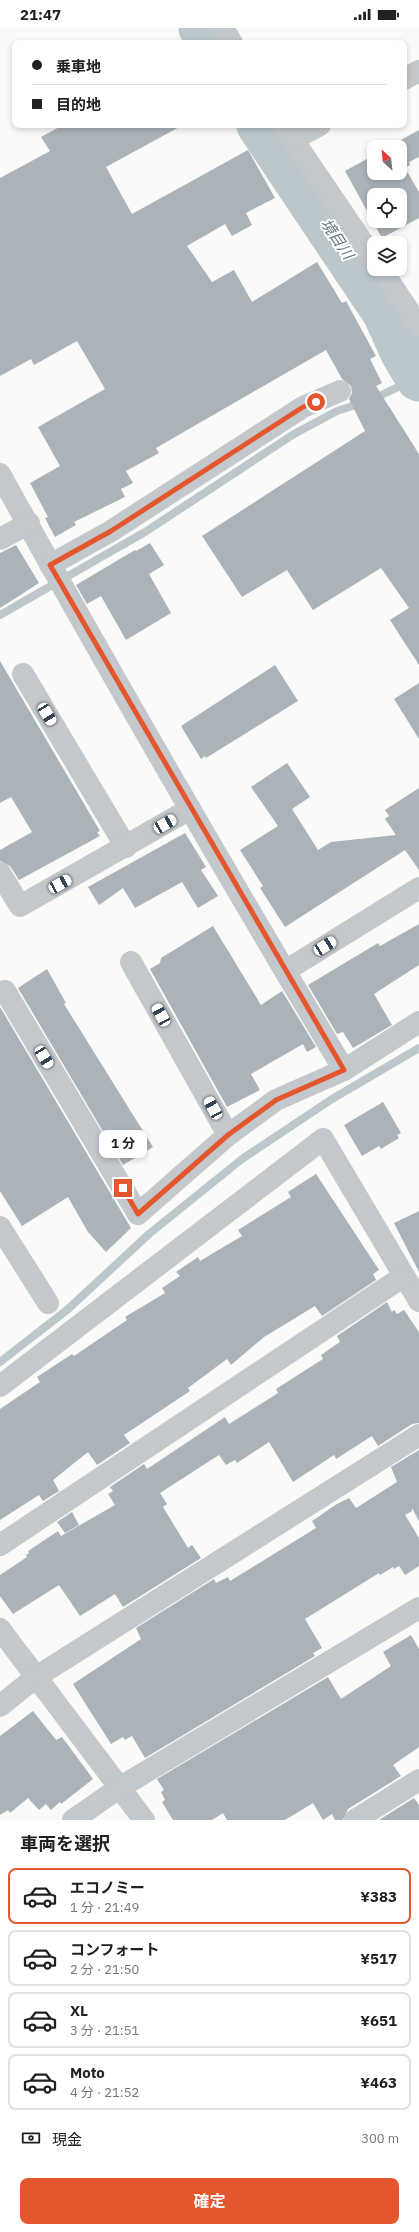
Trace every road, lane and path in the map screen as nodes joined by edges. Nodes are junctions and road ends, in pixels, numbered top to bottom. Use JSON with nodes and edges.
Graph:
{"nodes":[{"id":1,"x":223,"y":28,"type":"edge"},
{"id":2,"x":230,"y":40,"type":"edge"},
{"id":3,"x":419,"y":71,"type":"edge"},
{"id":4,"x":407,"y":77,"type":"edge"},
{"id":5,"x":306,"y":128,"type":"edge"},
{"id":6,"x":288,"y":132,"type":"edge"},
{"id":7,"x":367,"y":249,"type":"edge"},
{"id":8,"x":385,"y":276,"type":"edge"},
{"id":9,"x":419,"y":326,"type":"edge"},
{"id":10,"x":340,"y":390,"type":"dead end"},
{"id":11,"x":0,"y":474,"type":"edge"},
{"id":12,"x":28,"y":522,"type":"junction"},
{"id":13,"x":0,"y":539,"type":"edge"},
{"id":14,"x":56,"y":576,"type":"junction"},
{"id":15,"x":23,"y":674,"type":"dead end"},
{"id":16,"x":190,"y":809,"type":"junction"},
{"id":17,"x":126,"y":847,"type":"junction"},
{"id":18,"x":0,"y":872,"type":"edge"},
{"id":19,"x":419,"y":888,"type":"edge"},
{"id":20,"x":131,"y":962,"type":"dead end"},
{"id":21,"x":285,"y":971,"type":"junction"},
{"id":22,"x":5,"y":991,"type":"dead end"},
{"id":23,"x":419,"y":1022,"type":"edge"},
{"id":24,"x":344,"y":1070,"type":"junction"},
{"id":25,"x":228,"y":1135,"type":"junction"},
{"id":26,"x":0,"y":1227,"type":"edge"},
{"id":27,"x":404,"y":1276,"type":"junction"},
{"id":28,"x":419,"y":1301,"type":"edge"},
{"id":29,"x":48,"y":1304,"type":"dead end"},
{"id":30,"x":0,"y":1386,"type":"edge"},
{"id":31,"x":419,"y":1435,"type":"edge"},
{"id":32,"x":0,"y":1545,"type":"edge"},
{"id":33,"x":419,"y":1608,"type":"edge"},
{"id":34,"x":0,"y":1629,"type":"edge"},
{"id":35,"x":36,"y":1677,"type":"junction"},
{"id":36,"x":0,"y":1706,"type":"edge"},
{"id":37,"x":419,"y":1780,"type":"edge"},
{"id":38,"x":119,"y":1788,"type":"junction"},
{"id":39,"x":73,"y":1820,"type":"edge"},
{"id":40,"x":144,"y":1820,"type":"edge"},
{"id":41,"x":355,"y":1820,"type":"edge"}],
"edges":[{"from":1,"to":2,"type":"street"},
{"from":3,"to":4,"type":"street"},
{"from":5,"to":6,"type":"street"},
{"from":6,"to":7,"type":"street"},
{"from":8,"to":9,"type":"street"},
{"from":10,"to":14,"type":"street"},
{"from":11,"to":12,"type":"street"},
{"from":12,"to":13,"type":"street"},
{"from":12,"to":14,"type":"street"},
{"from":14,"to":16,"type":"street"},
{"from":15,"to":17,"type":"street"},
{"from":16,"to":17,"type":"street"},
{"from":16,"to":21,"type":"street"},
{"from":17,"to":18,"type":"street"},
{"from":19,"to":21,"type":"street"},
{"from":20,"to":25,"type":"street"},
{"from":21,"to":24,"type":"street"},
{"from":22,"to":25,"type":"street"},
{"from":23,"to":24,"type":"street"},
{"from":24,"to":25,"type":"street"},
{"from":26,"to":29,"type":"street"},
{"from":27,"to":28,"type":"street"},
{"from":27,"to":30,"type":"street"},
{"from":27,"to":32,"type":"street"},
{"from":31,"to":35,"type":"street"},
{"from":33,"to":38,"type":"street"},
{"from":34,"to":35,"type":"street"},
{"from":35,"to":36,"type":"street"},
{"from":35,"to":38,"type":"street"},
{"from":37,"to":41,"type":"street"},
{"from":38,"to":39,"type":"street"},
{"from":38,"to":40,"type":"street"}]}
